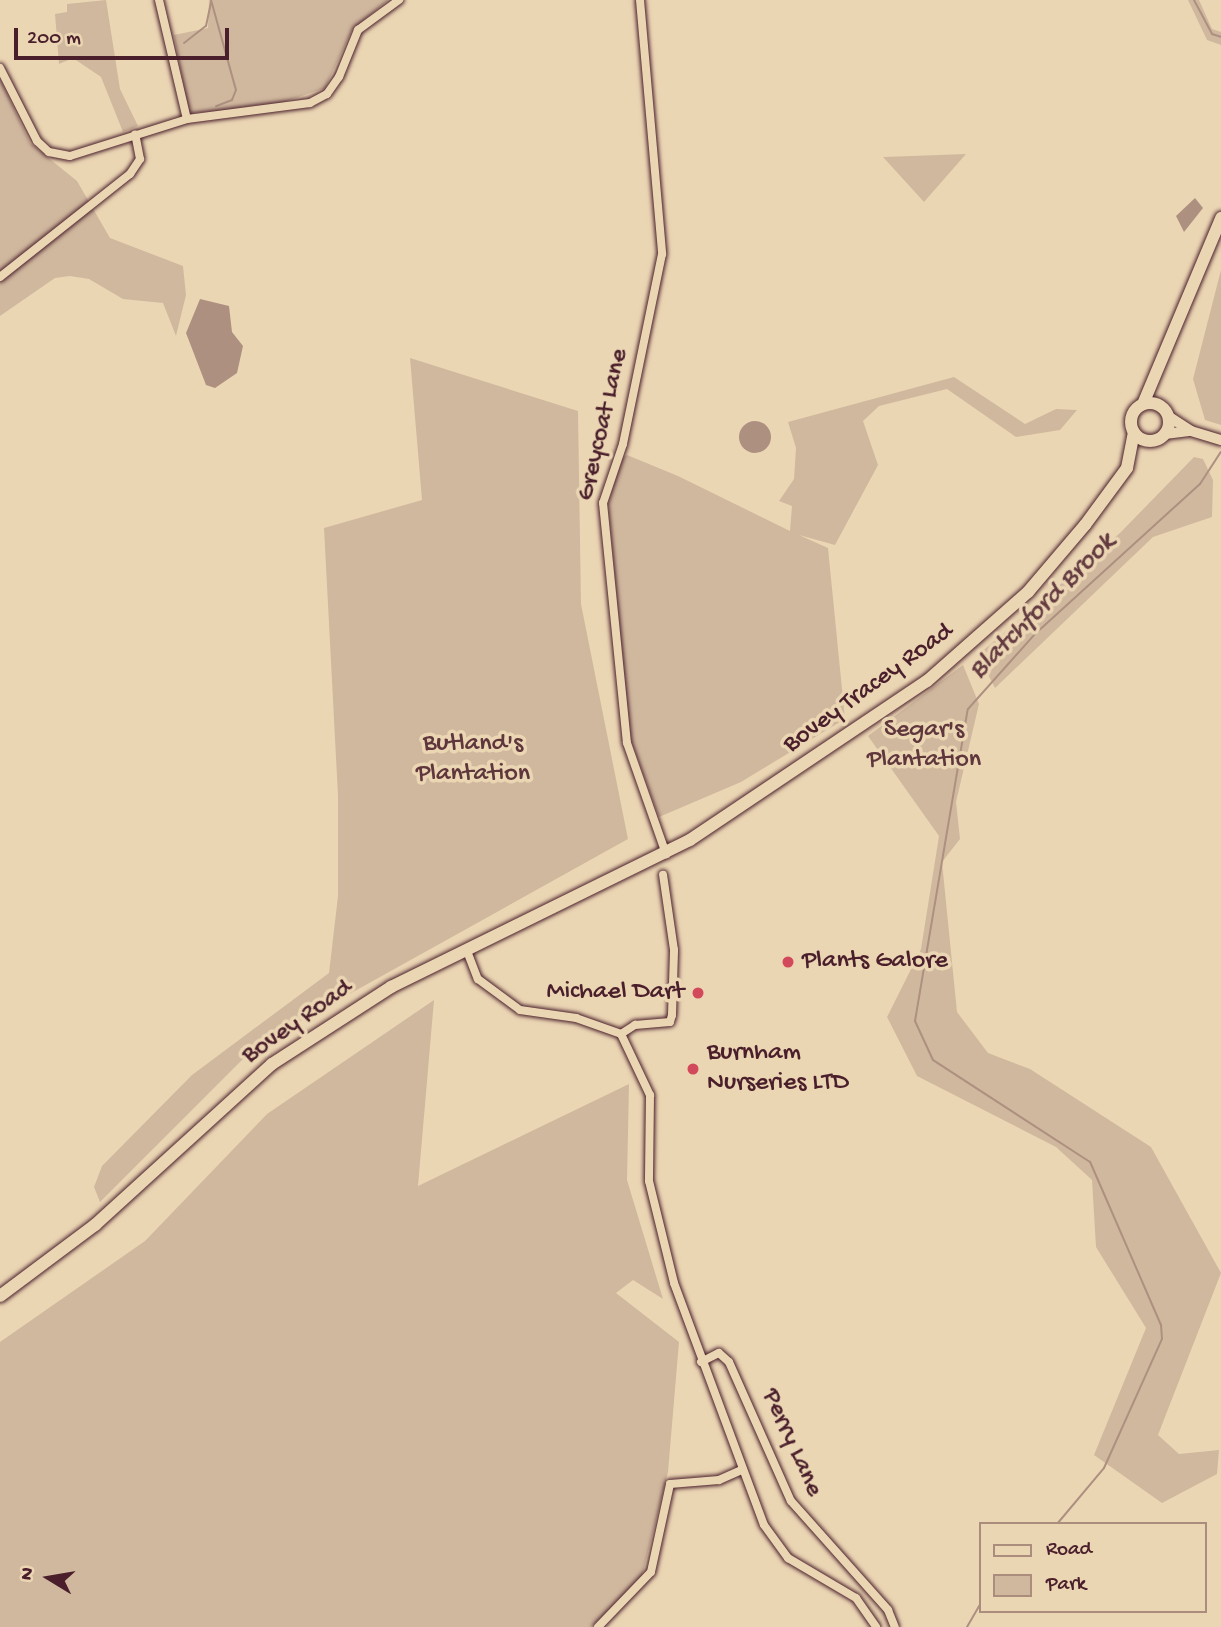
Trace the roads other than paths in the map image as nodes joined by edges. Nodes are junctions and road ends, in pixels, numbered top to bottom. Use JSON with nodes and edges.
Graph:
{"nodes":[{"id":1,"x":159,"y":0,"type":"edge"},
{"id":2,"x":399,"y":0,"type":"edge"},
{"id":3,"x":640,"y":0,"type":"edge"},
{"id":4,"x":0,"y":68,"type":"edge"},
{"id":5,"x":187,"y":119,"type":"junction"},
{"id":6,"x":135,"y":135,"type":"junction"},
{"id":7,"x":1221,"y":218,"type":"edge"},
{"id":8,"x":0,"y":277,"type":"edge"},
{"id":9,"x":1160,"y":371,"type":"junction"},
{"id":10,"x":1143,"y":404,"type":"junction"},
{"id":11,"x":1165,"y":411,"type":"junction"},
{"id":12,"x":1191,"y":431,"type":"junction"},
{"id":13,"x":1134,"y":433,"type":"junction"},
{"id":14,"x":1165,"y":434,"type":"junction"},
{"id":15,"x":1221,"y":440,"type":"edge"},
{"id":16,"x":1152,"y":441,"type":"junction"},
{"id":17,"x":1127,"y":468,"type":"junction"},
{"id":18,"x":666,"y":854,"type":"junction"},
{"id":19,"x":663,"y":874,"type":"dead end"},
{"id":20,"x":467,"y":951,"type":"junction"},
{"id":21,"x":621,"y":1034,"type":"junction"},
{"id":22,"x":0,"y":1296,"type":"edge"},
{"id":23,"x":701,"y":1362,"type":"junction"},
{"id":24,"x":741,"y":1470,"type":"junction"},
{"id":25,"x":598,"y":1627,"type":"edge"},
{"id":26,"x":876,"y":1627,"type":"edge"},
{"id":27,"x":895,"y":1627,"type":"edge"}],
"edges":[{"from":1,"to":5,"type":"street"},
{"from":2,"to":5,"type":"street"},
{"from":3,"to":18,"type":"street","name":"Greycoat Lane"},
{"from":4,"to":6,"type":"street"},
{"from":5,"to":6,"type":"street"},
{"from":6,"to":8,"type":"street"},
{"from":7,"to":9,"type":"main road"},
{"from":9,"to":10,"type":"main road"},
{"from":9,"to":11,"type":"main road"},
{"from":10,"to":11,"type":"main road"},
{"from":10,"to":13,"type":"main road"},
{"from":11,"to":12,"type":"street"},
{"from":11,"to":14,"type":"main road"},
{"from":12,"to":14,"type":"street"},
{"from":12,"to":15,"type":"street"},
{"from":13,"to":16,"type":"main road"},
{"from":13,"to":17,"type":"main road","name":"Bovey Tracey Road"},
{"from":14,"to":16,"type":"main road"},
{"from":16,"to":17,"type":"main road","name":"Bovey Tracey Road"},
{"from":17,"to":18,"type":"main road","name":"Bovey Tracey Road"},
{"from":18,"to":20,"type":"main road","name":"Bovey Road"},
{"from":19,"to":21,"type":"street"},
{"from":20,"to":21,"type":"street"},
{"from":20,"to":22,"type":"main road","name":"Bovey Road"},
{"from":21,"to":23,"type":"street"},
{"from":23,"to":24,"type":"street"},
{"from":23,"to":27,"type":"street","name":"Perry Lane"},
{"from":24,"to":25,"type":"street"},
{"from":24,"to":26,"type":"street"}]}
